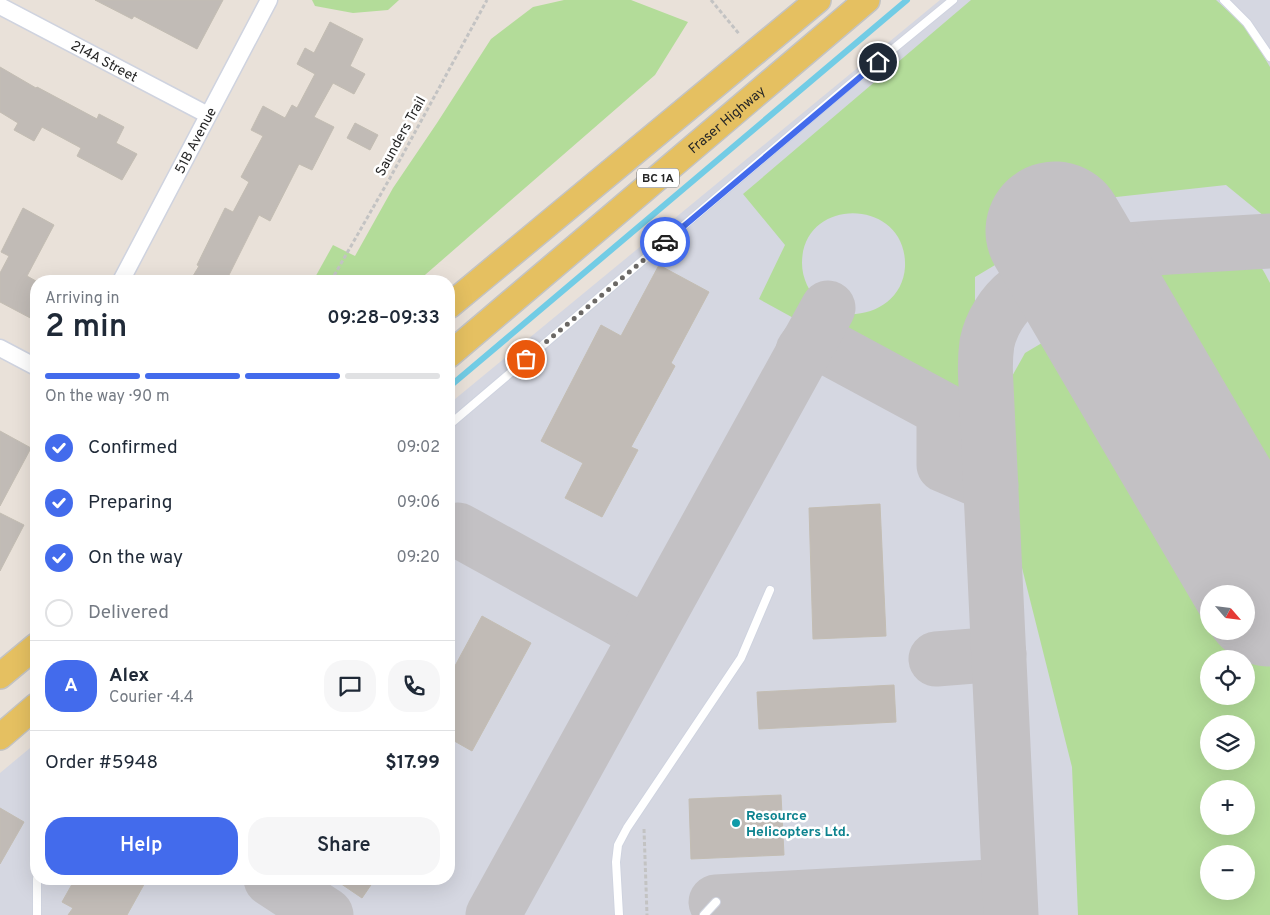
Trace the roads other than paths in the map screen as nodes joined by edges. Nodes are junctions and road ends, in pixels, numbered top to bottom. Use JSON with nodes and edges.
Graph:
{"nodes":[{"id":1,"x":269,"y":0,"type":"edge"},
{"id":2,"x":818,"y":0,"type":"edge"},
{"id":3,"x":867,"y":0,"type":"edge"},
{"id":4,"x":953,"y":0,"type":"edge"},
{"id":5,"x":1224,"y":0,"type":"edge"},
{"id":6,"x":0,"y":6,"type":"edge"},
{"id":7,"x":1270,"y":57,"type":"edge"},
{"id":8,"x":208,"y":115,"type":"junction"},
{"id":9,"x":124,"y":275,"type":"edge"},
{"id":10,"x":455,"y":301,"type":"edge"},
{"id":11,"x":0,"y":348,"type":"edge"},
{"id":12,"x":455,"y":351,"type":"edge"},
{"id":13,"x":30,"y":364,"type":"edge"},
{"id":14,"x":455,"y":420,"type":"edge"},
{"id":15,"x":770,"y":590,"type":"dead end"},
{"id":16,"x":30,"y":651,"type":"edge"},
{"id":17,"x":0,"y":676,"type":"edge"},
{"id":18,"x":30,"y":711,"type":"edge"},
{"id":19,"x":0,"y":737,"type":"edge"},
{"id":20,"x":37,"y":885,"type":"edge"},
{"id":21,"x":716,"y":902,"type":"dead end"},
{"id":22,"x":37,"y":915,"type":"edge"},
{"id":23,"x":619,"y":915,"type":"edge"},
{"id":24,"x":704,"y":915,"type":"edge"}],
"edges":[{"from":1,"to":8,"type":"street","name":"51B Avenue"},
{"from":2,"to":10,"type":"main road","number":"BC 1A"},
{"from":3,"to":12,"type":"main road","name":"Fraser Highway","number":"BC 1A"},
{"from":4,"to":14,"type":"lane"},
{"from":5,"to":7,"type":"lane"},
{"from":6,"to":8,"type":"street","name":"214A Street"},
{"from":8,"to":9,"type":"street","name":"51B Avenue"},
{"from":11,"to":13,"type":"street"},
{"from":15,"to":23,"type":"lane"},
{"from":16,"to":17,"type":"main road"},
{"from":18,"to":19,"type":"main road"},
{"from":20,"to":22,"type":"lane"},
{"from":21,"to":24,"type":"lane"}]}
